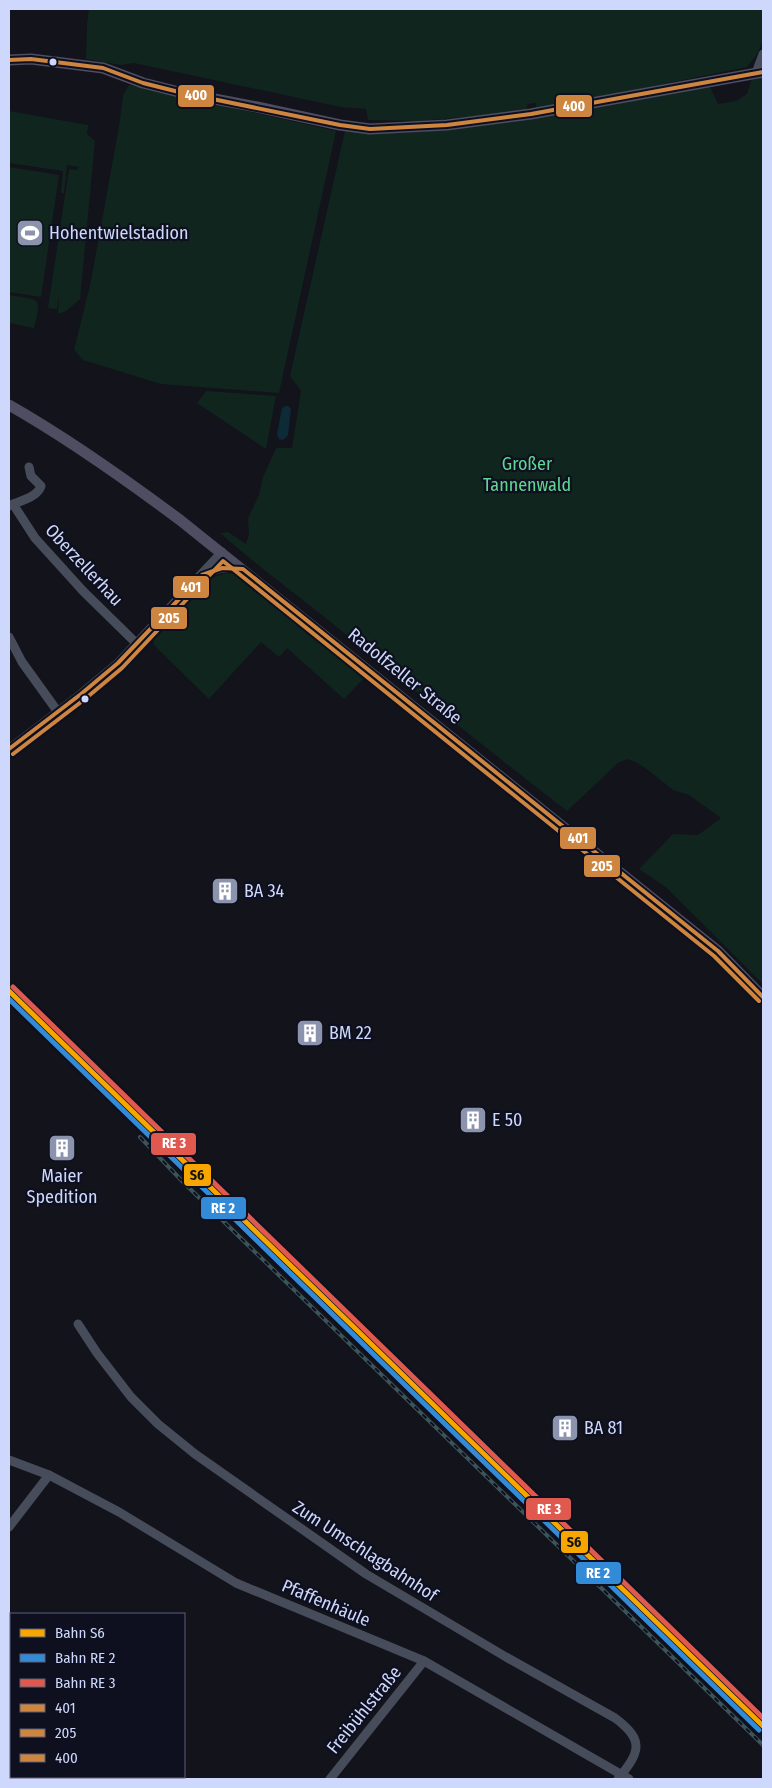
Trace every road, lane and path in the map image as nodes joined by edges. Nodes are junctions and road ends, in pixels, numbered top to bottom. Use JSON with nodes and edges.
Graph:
{"nodes":[{"id":1,"x":762,"y":57,"type":"edge"},
{"id":2,"x":9,"y":60,"type":"edge"},
{"id":3,"x":759,"y":72,"type":"edge"},
{"id":4,"x":9,"y":405,"type":"edge"},
{"id":5,"x":29,"y":467,"type":"dead end"},
{"id":6,"x":11,"y":505,"type":"edge"},
{"id":7,"x":222,"y":552,"type":"junction"},
{"id":8,"x":243,"y":569,"type":"junction"},
{"id":9,"x":202,"y":575,"type":"junction"},
{"id":10,"x":9,"y":638,"type":"edge"},
{"id":11,"x":137,"y":644,"type":"junction"},
{"id":12,"x":58,"y":712,"type":"junction"},
{"id":13,"x":9,"y":749,"type":"edge"},
{"id":14,"x":763,"y":997,"type":"edge"},
{"id":15,"x":78,"y":1324,"type":"dead end"},
{"id":16,"x":9,"y":1460,"type":"edge"},
{"id":17,"x":49,"y":1475,"type":"junction"},
{"id":18,"x":9,"y":1527,"type":"edge"},
{"id":19,"x":424,"y":1661,"type":"junction"},
{"id":20,"x":623,"y":1778,"type":"edge"},
{"id":21,"x":330,"y":1779,"type":"edge"}],
"edges":[{"from":1,"to":3,"type":"street"},
{"from":2,"to":3,"type":"main road"},
{"from":4,"to":7,"type":"main road","name":"Radolfzeller Straße"},
{"from":5,"to":6,"type":"street","name":"Oberzellerhau"},
{"from":6,"to":11,"type":"street","name":"Oberzellerhau"},
{"from":7,"to":8,"type":"main road","name":"Radolfzeller Straße"},
{"from":7,"to":9,"type":"street"},
{"from":8,"to":9,"type":"street"},
{"from":8,"to":14,"type":"main road","name":"Radolfzeller Straße"},
{"from":9,"to":11,"type":"street"},
{"from":10,"to":12,"type":"street"},
{"from":11,"to":12,"type":"street"},
{"from":12,"to":13,"type":"street"},
{"from":15,"to":20,"type":"street","name":"Zum Umschlagbahnhof"},
{"from":16,"to":17,"type":"street","name":"Pfaffenhäule"},
{"from":17,"to":18,"type":"street"},
{"from":17,"to":19,"type":"street","name":"Pfaffenhäule"},
{"from":19,"to":20,"type":"street","name":"Pfaffenhäule"},
{"from":19,"to":21,"type":"street","name":"Freibühlstraße"}]}
